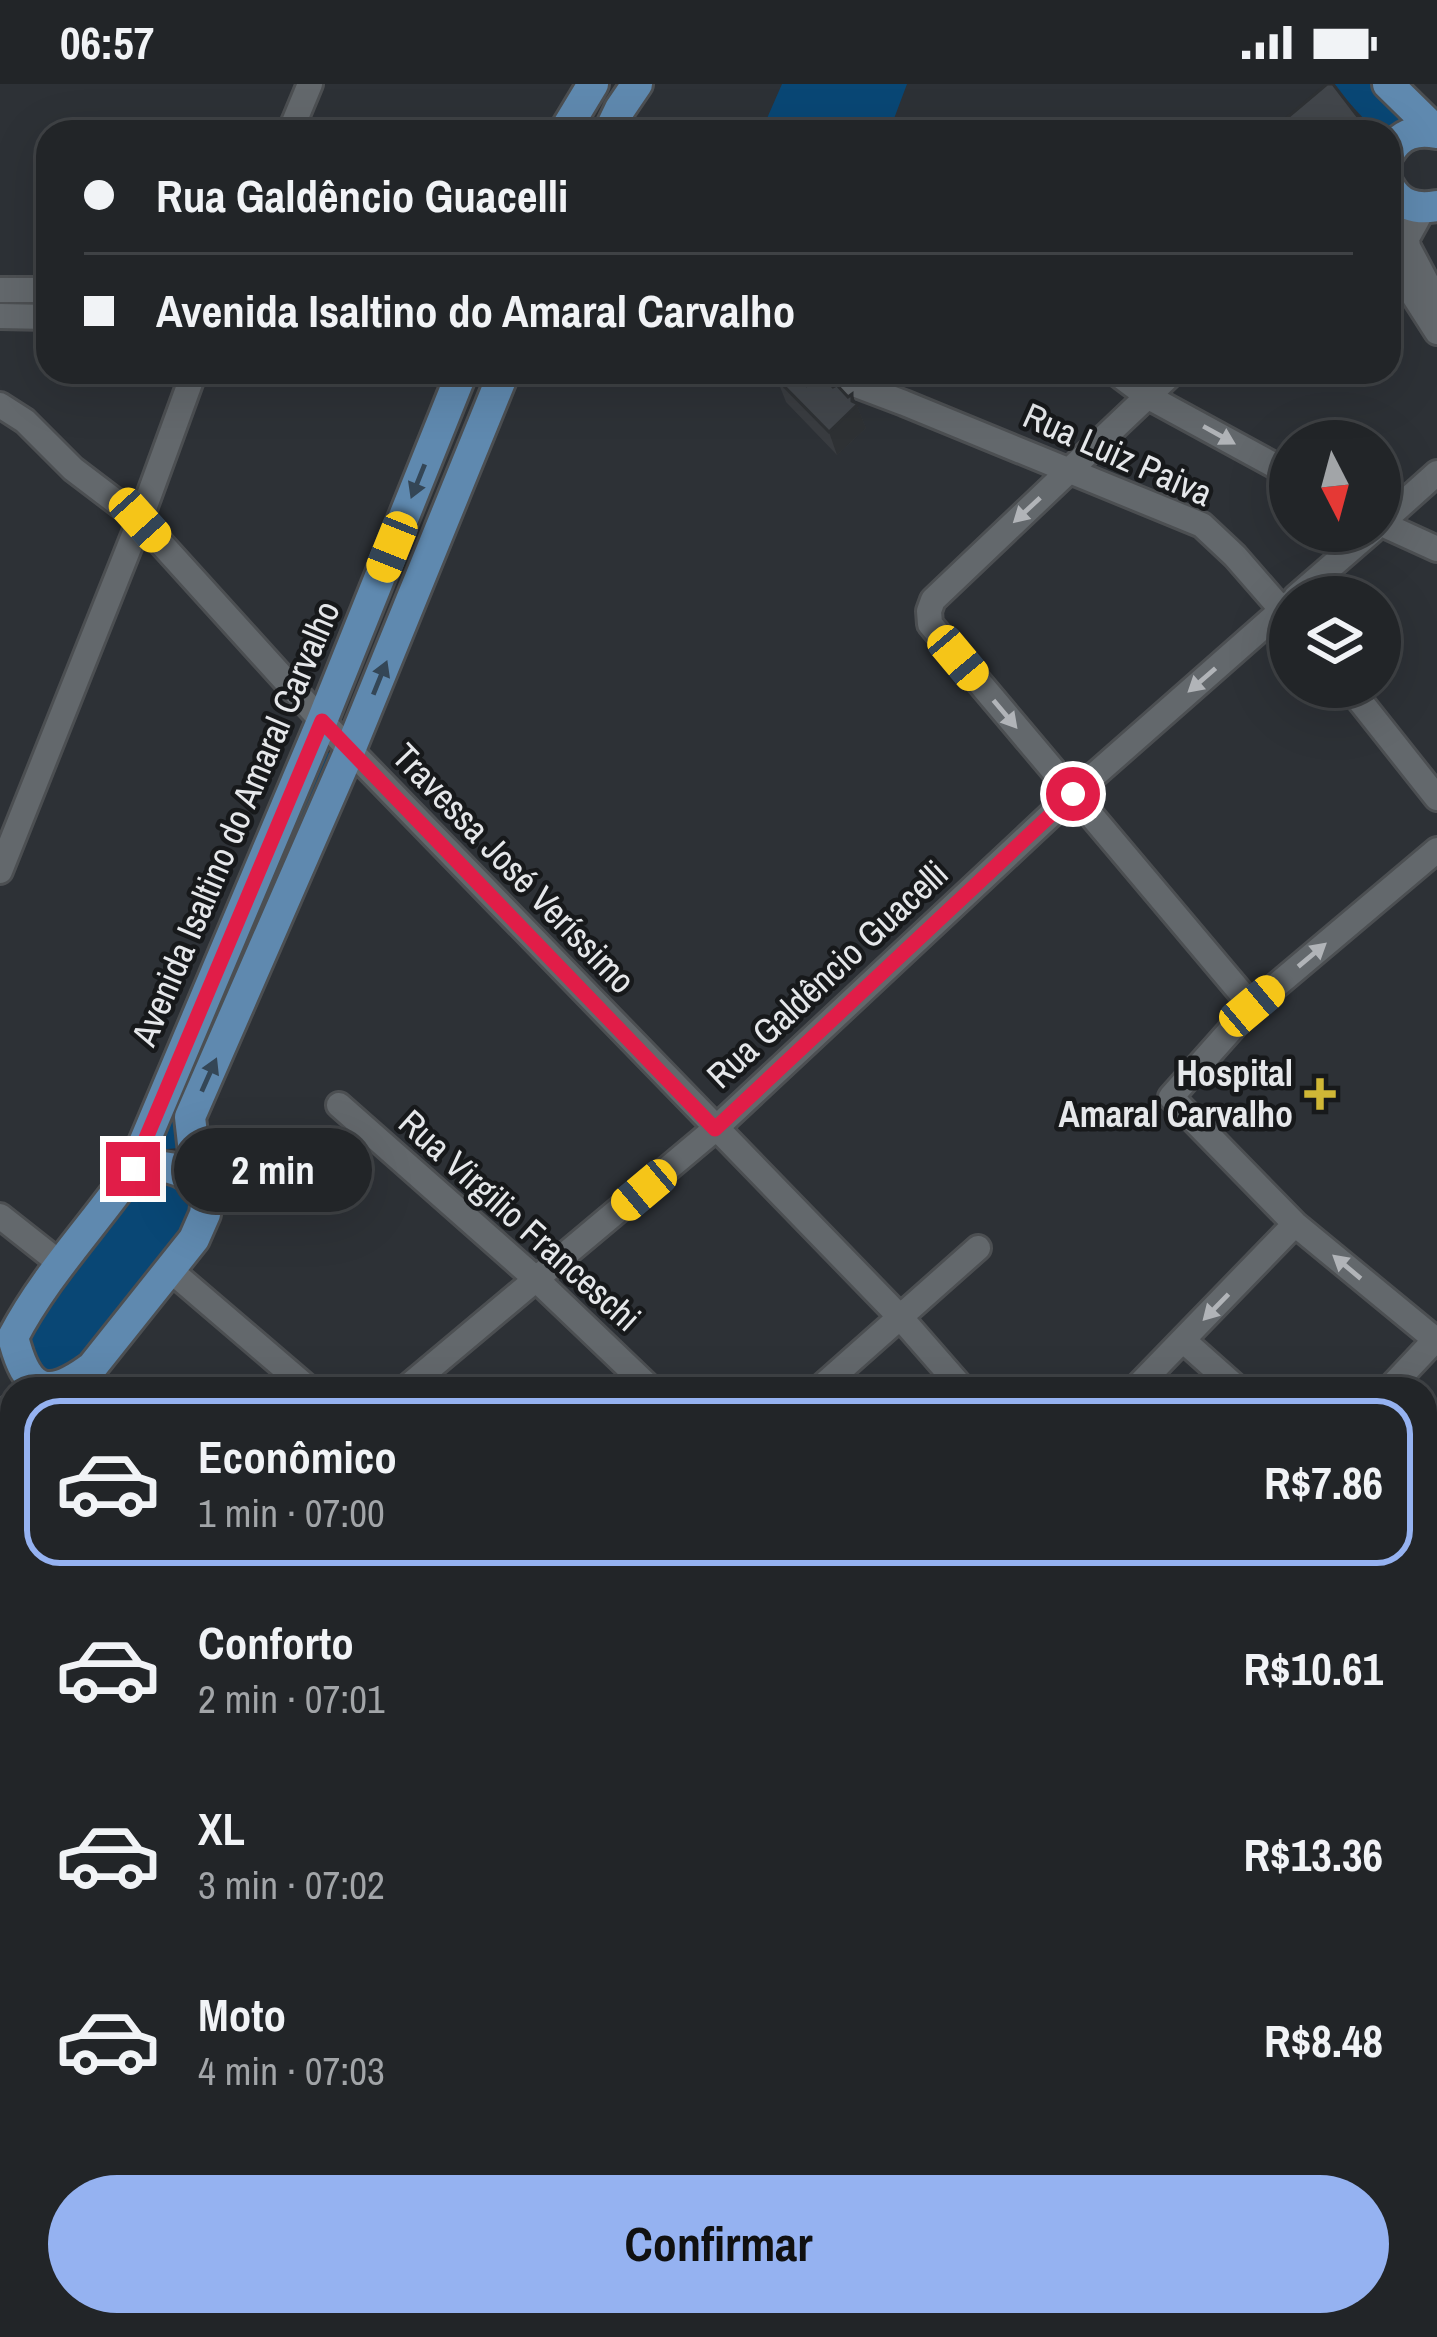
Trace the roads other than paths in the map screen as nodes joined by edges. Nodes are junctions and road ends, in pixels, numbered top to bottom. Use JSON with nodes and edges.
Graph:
{"nodes":[{"id":1,"x":310,"y":84,"type":"edge"},
{"id":2,"x":593,"y":84,"type":"edge"},
{"id":3,"x":638,"y":84,"type":"edge"},
{"id":4,"x":1388,"y":84,"type":"edge"},
{"id":5,"x":295,"y":120,"type":"edge"},
{"id":6,"x":571,"y":120,"type":"edge"},
{"id":7,"x":615,"y":120,"type":"edge"},
{"id":8,"x":1437,"y":132,"type":"edge"},
{"id":9,"x":1401,"y":138,"type":"edge"},
{"id":10,"x":1430,"y":207,"type":"edge"},
{"id":11,"x":1401,"y":276,"type":"edge"},
{"id":12,"x":0,"y":290,"type":"edge"},
{"id":13,"x":36,"y":290,"type":"edge"},
{"id":14,"x":1437,"y":302,"type":"edge"},
{"id":15,"x":0,"y":316,"type":"edge"},
{"id":16,"x":36,"y":317,"type":"edge"},
{"id":17,"x":1437,"y":332,"type":"edge"},
{"id":18,"x":188,"y":384,"type":"edge"},
{"id":19,"x":457,"y":384,"type":"edge"},
{"id":20,"x":499,"y":384,"type":"edge"},
{"id":21,"x":852,"y":384,"type":"edge"},
{"id":22,"x":1128,"y":384,"type":"edge"},
{"id":23,"x":1160,"y":384,"type":"edge"},
{"id":24,"x":1147,"y":396,"type":"junction"},
{"id":25,"x":3,"y":406,"type":"edge"},
{"id":26,"x":1269,"y":463,"type":"edge"},
{"id":27,"x":1070,"y":470,"type":"junction"},
{"id":28,"x":1437,"y":473,"type":"edge"},
{"id":29,"x":1401,"y":505,"type":"edge"},
{"id":30,"x":140,"y":520,"type":"junction"},
{"id":31,"x":1401,"y":533,"type":"edge"},
{"id":32,"x":1437,"y":549,"type":"edge"},
{"id":33,"x":1349,"y":552,"type":"edge"},
{"id":34,"x":1323,"y":576,"type":"edge"},
{"id":35,"x":1269,"y":588,"type":"edge"},
{"id":36,"x":1269,"y":625,"type":"edge"},
{"id":37,"x":1366,"y":708,"type":"edge"},
{"id":38,"x":322,"y":721,"type":"junction"},
{"id":39,"x":350,"y":750,"type":"junction"},
{"id":40,"x":1073,"y":794,"type":"junction"},
{"id":41,"x":1437,"y":798,"type":"edge"},
{"id":42,"x":1437,"y":850,"type":"edge"},
{"id":43,"x":0,"y":871,"type":"edge"},
{"id":44,"x":1252,"y":1006,"type":"junction"},
{"id":45,"x":340,"y":1105,"type":"dead end"},
{"id":46,"x":715,"y":1129,"type":"junction"},
{"id":47,"x":133,"y":1169,"type":"junction"},
{"id":48,"x":203,"y":1186,"type":"junction"},
{"id":49,"x":0,"y":1216,"type":"edge"},
{"id":50,"x":1295,"y":1224,"type":"junction"},
{"id":51,"x":977,"y":1249,"type":"dead end"},
{"id":52,"x":62,"y":1265,"type":"junction"},
{"id":53,"x":169,"y":1269,"type":"junction"},
{"id":54,"x":537,"y":1280,"type":"junction"},
{"id":55,"x":901,"y":1318,"type":"junction"},
{"id":56,"x":1184,"y":1341,"type":"junction"},
{"id":57,"x":1436,"y":1341,"type":"edge"},
{"id":58,"x":6,"y":1342,"type":"edge"},
{"id":59,"x":112,"y":1342,"type":"junction"},
{"id":60,"x":30,"y":1377,"type":"edge"},
{"id":61,"x":79,"y":1377,"type":"edge"},
{"id":62,"x":111,"y":1377,"type":"edge"},
{"id":63,"x":295,"y":1377,"type":"edge"},
{"id":64,"x":420,"y":1377,"type":"edge"},
{"id":65,"x":638,"y":1377,"type":"edge"},
{"id":66,"x":833,"y":1377,"type":"edge"},
{"id":67,"x":953,"y":1377,"type":"edge"},
{"id":68,"x":1147,"y":1377,"type":"edge"},
{"id":69,"x":1224,"y":1377,"type":"edge"},
{"id":70,"x":1401,"y":1377,"type":"edge"}],
"edges":[{"from":1,"to":5,"type":"street"},
{"from":2,"to":6,"type":"main road"},
{"from":3,"to":7,"type":"main road"},
{"from":4,"to":8,"type":"main road"},
{"from":8,"to":9,"type":"main road"},
{"from":10,"to":14,"type":"street"},
{"from":11,"to":17,"type":"street"},
{"from":12,"to":13,"type":"street"},
{"from":15,"to":16,"type":"street"},
{"from":18,"to":30,"type":"street"},
{"from":19,"to":38,"type":"main road","name":"Avenida Isaltino do Amaral Carvalho","one_way":true},
{"from":39,"to":20,"type":"main road","name":"Avenida Isaltino do Amaral Carvalho","one_way":true},
{"from":21,"to":27,"type":"street","name":"Rua Luiz Paiva"},
{"from":22,"to":24,"type":"street"},
{"from":23,"to":24,"type":"street"},
{"from":24,"to":26,"type":"street","one_way":true},
{"from":24,"to":27,"type":"street"},
{"from":25,"to":30,"type":"street","name":"Travessa José Veríssimo"},
{"from":27,"to":35,"type":"street","name":"Rua Luiz Paiva"},
{"from":27,"to":40,"type":"street","one_way":true},
{"from":28,"to":29,"type":"street"},
{"from":30,"to":38,"type":"street","name":"Travessa José Veríssimo"},
{"from":30,"to":43,"type":"street"},
{"from":31,"to":32,"type":"street"},
{"from":33,"to":34,"type":"street","name":"Rua Galdêncio Guacelli"},
{"from":36,"to":40,"type":"street","name":"Rua Galdêncio Guacelli","one_way":true},
{"from":37,"to":41,"type":"street"},
{"from":38,"to":39,"type":"street","name":"Travessa José Veríssimo"},
{"from":38,"to":47,"type":"main road","name":"Avenida Isaltino do Amaral Carvalho"},
{"from":39,"to":46,"type":"street","name":"Travessa José Veríssimo"},
{"from":48,"to":39,"type":"main road","name":"Avenida Isaltino do Amaral Carvalho","one_way":true},
{"from":40,"to":44,"type":"street"},
{"from":40,"to":46,"type":"street","name":"Rua Galdêncio Guacelli"},
{"from":44,"to":42,"type":"street","one_way":true},
{"from":44,"to":50,"type":"street"},
{"from":45,"to":54,"type":"street","name":"Rua Virgilio Franceschi"},
{"from":46,"to":54,"type":"street","name":"Rua Galdêncio Guacelli"},
{"from":46,"to":55,"type":"street","name":"Travessa José Veríssimo"},
{"from":47,"to":48,"type":"main road"},
{"from":47,"to":52,"type":"main road","name":"Avenida Isaltino do Amaral Carvalho"},
{"from":48,"to":53,"type":"main road"},
{"from":49,"to":52,"type":"street"},
{"from":50,"to":56,"type":"street","one_way":true},
{"from":57,"to":50,"type":"street","one_way":true},
{"from":51,"to":55,"type":"street"},
{"from":52,"to":58,"type":"main road","name":"Avenida Isaltino do Amaral Carvalho"},
{"from":53,"to":59,"type":"main road"},
{"from":53,"to":63,"type":"street"},
{"from":54,"to":64,"type":"street","name":"Rua Galdêncio Guacelli"},
{"from":54,"to":65,"type":"street","name":"Rua Virgilio Franceschi"},
{"from":55,"to":66,"type":"street"},
{"from":55,"to":67,"type":"street","name":"Travessa José Veríssimo"},
{"from":56,"to":68,"type":"street"},
{"from":56,"to":69,"type":"street"},
{"from":57,"to":70,"type":"street"},
{"from":58,"to":60,"type":"main road"},
{"from":59,"to":61,"type":"main road"},
{"from":59,"to":62,"type":"main road"}]}
